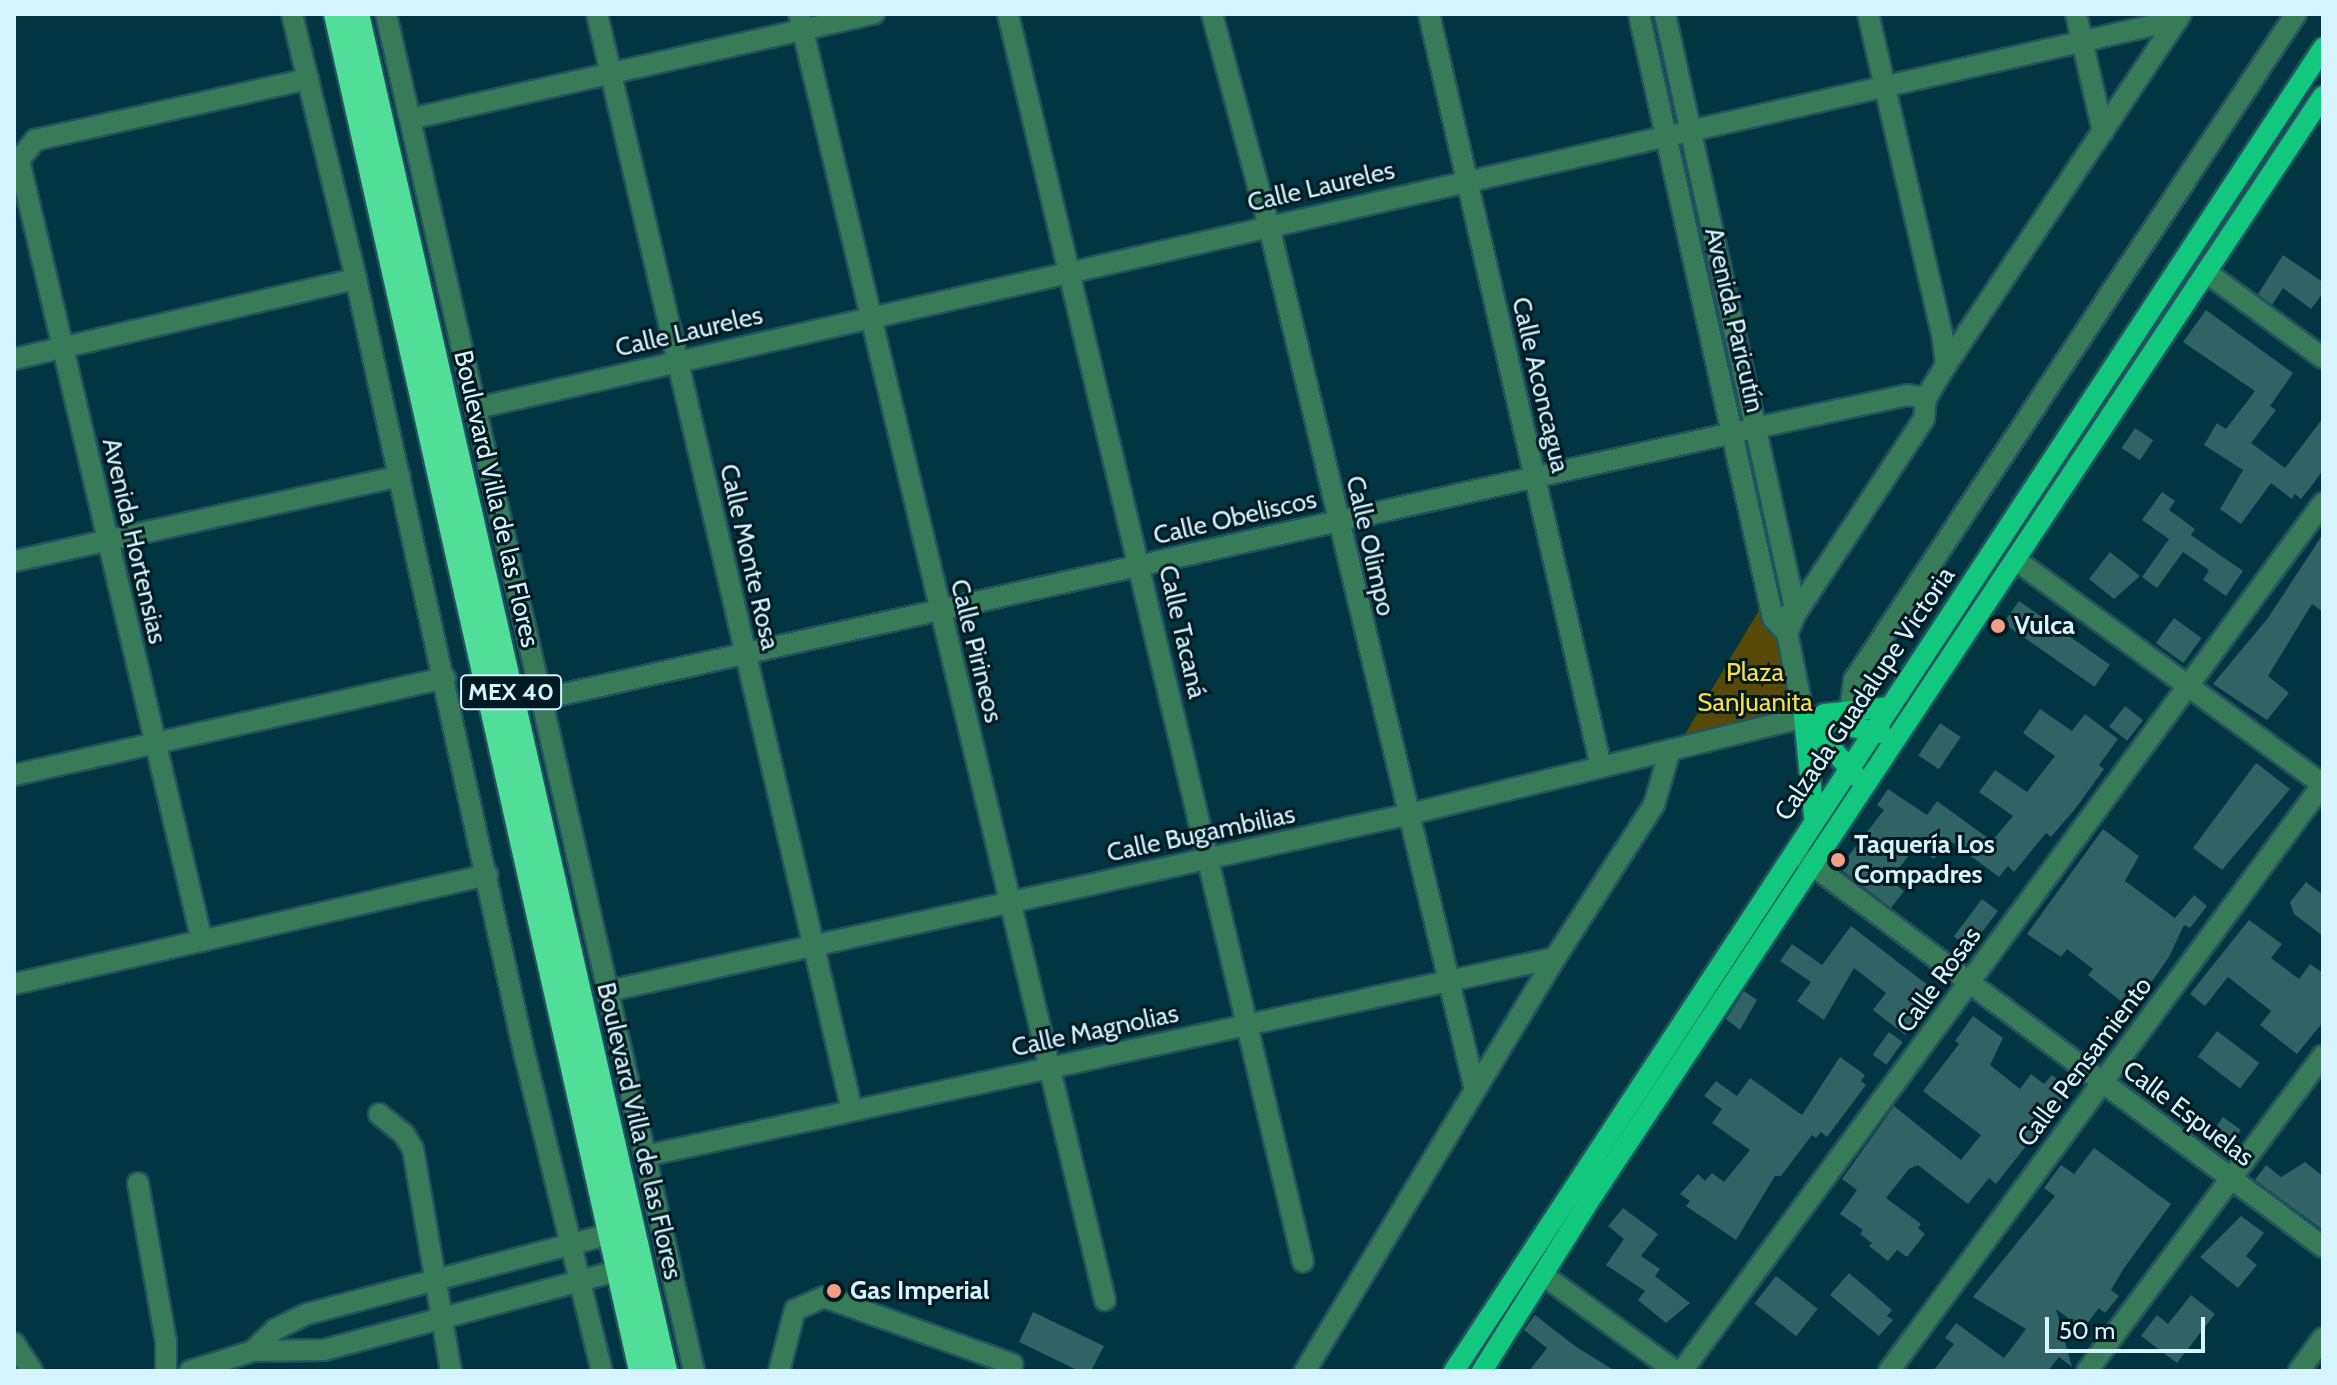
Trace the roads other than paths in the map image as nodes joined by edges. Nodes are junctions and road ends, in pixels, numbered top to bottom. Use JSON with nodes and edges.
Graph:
{"nodes":[{"id":1,"x":292,"y":14,"type":"edge"},
{"id":2,"x":336,"y":14,"type":"edge"},
{"id":3,"x":357,"y":14,"type":"edge"},
{"id":4,"x":386,"y":14,"type":"edge"},
{"id":5,"x":597,"y":14,"type":"edge"},
{"id":6,"x":874,"y":14,"type":"edge"},
{"id":7,"x":1008,"y":14,"type":"edge"},
{"id":8,"x":1212,"y":14,"type":"edge"},
{"id":9,"x":1429,"y":14,"type":"edge"},
{"id":10,"x":1639,"y":14,"type":"edge"},
{"id":11,"x":1665,"y":14,"type":"edge"},
{"id":12,"x":1868,"y":14,"type":"edge"},
{"id":13,"x":2076,"y":14,"type":"edge"},
{"id":14,"x":2296,"y":14,"type":"edge"},
{"id":15,"x":2179,"y":17,"type":"edge"},
{"id":16,"x":800,"y":22,"type":"edge"},
{"id":17,"x":2082,"y":41,"type":"junction"},
{"id":18,"x":2323,"y":48,"type":"edge"},
{"id":19,"x":611,"y":73,"type":"junction"},
{"id":20,"x":308,"y":79,"type":"junction"},
{"id":21,"x":1885,"y":86,"type":"junction"},
{"id":22,"x":2323,"y":96,"type":"edge"},
{"id":23,"x":410,"y":119,"type":"junction"},
{"id":24,"x":1690,"y":130,"type":"junction"},
{"id":25,"x":2103,"y":132,"type":"junction"},
{"id":26,"x":1666,"y":135,"type":"junction"},
{"id":27,"x":1466,"y":181,"type":"junction"},
{"id":28,"x":1269,"y":226,"type":"junction"},
{"id":29,"x":1071,"y":271,"type":"junction"},
{"id":30,"x":2206,"y":272,"type":"junction"},
{"id":31,"x":356,"y":279,"type":"junction"},
{"id":32,"x":868,"y":317,"type":"junction"},
{"id":33,"x":62,"y":348,"type":"junction"},
{"id":34,"x":2323,"y":358,"type":"edge"},
{"id":35,"x":14,"y":359,"type":"edge"},
{"id":36,"x":677,"y":361,"type":"junction"},
{"id":37,"x":1946,"y":365,"type":"junction"},
{"id":38,"x":1930,"y":393,"type":"junction"},
{"id":39,"x":477,"y":408,"type":"junction"},
{"id":40,"x":1755,"y":428,"type":"junction"},
{"id":41,"x":1732,"y":433,"type":"junction"},
{"id":42,"x":400,"y":476,"type":"junction"},
{"id":43,"x":1534,"y":477,"type":"junction"},
{"id":44,"x":2323,"y":503,"type":"edge"},
{"id":45,"x":1338,"y":521,"type":"junction"},
{"id":46,"x":107,"y":539,"type":"junction"},
{"id":47,"x":2016,"y":560,"type":"junction"},
{"id":48,"x":14,"y":561,"type":"edge"},
{"id":49,"x":1140,"y":566,"type":"junction"},
{"id":50,"x":939,"y":610,"type":"junction"},
{"id":51,"x":1796,"y":613,"type":"junction"},
{"id":52,"x":1780,"y":625,"type":"junction"},
{"id":53,"x":745,"y":654,"type":"junction"},
{"id":54,"x":445,"y":678,"type":"junction"},
{"id":55,"x":2188,"y":686,"type":"junction"},
{"id":56,"x":542,"y":699,"type":"junction"},
{"id":57,"x":1887,"y":707,"type":"junction"},
{"id":58,"x":1850,"y":710,"type":"junction"},
{"id":59,"x":1804,"y":717,"type":"junction"},
{"id":60,"x":1873,"y":728,"type":"junction"},
{"id":61,"x":1896,"y":742,"type":"junction"},
{"id":62,"x":155,"y":743,"type":"junction"},
{"id":63,"x":1670,"y":750,"type":"junction"},
{"id":64,"x":1601,"y":767,"type":"junction"},
{"id":65,"x":1846,"y":770,"type":"junction"},
{"id":66,"x":14,"y":775,"type":"edge"},
{"id":67,"x":1868,"y":784,"type":"junction"},
{"id":68,"x":2323,"y":785,"type":"edge"},
{"id":69,"x":1406,"y":815,"type":"junction"},
{"id":70,"x":1814,"y":817,"type":"junction"},
{"id":71,"x":1792,"y":850,"type":"junction"},
{"id":72,"x":1209,"y":859,"type":"junction"},
{"id":73,"x":1814,"y":866,"type":"junction"},
{"id":74,"x":488,"y":875,"type":"junction"},
{"id":75,"x":1010,"y":903,"type":"junction"},
{"id":76,"x":202,"y":941,"type":"junction"},
{"id":77,"x":813,"y":946,"type":"junction"},
{"id":78,"x":1555,"y":958,"type":"junction"},
{"id":79,"x":1446,"y":982,"type":"junction"},
{"id":80,"x":1969,"y":983,"type":"junction"},
{"id":81,"x":14,"y":984,"type":"edge"},
{"id":82,"x":608,"y":991,"type":"junction"},
{"id":83,"x":1248,"y":1025,"type":"junction"},
{"id":84,"x":2323,"y":1055,"type":"edge"},
{"id":85,"x":1049,"y":1068,"type":"junction"},
{"id":86,"x":2102,"y":1082,"type":"junction"},
{"id":87,"x":1475,"y":1090,"type":"junction"},
{"id":88,"x":852,"y":1111,"type":"junction"},
{"id":89,"x":379,"y":1114,"type":"dead end"},
{"id":90,"x":645,"y":1156,"type":"junction"},
{"id":91,"x":2231,"y":1178,"type":"junction"},
{"id":92,"x":138,"y":1183,"type":"dead end"},
{"id":93,"x":622,"y":1231,"type":"junction"},
{"id":94,"x":571,"y":1244,"type":"junction"},
{"id":95,"x":2323,"y":1247,"type":"edge"},
{"id":96,"x":1303,"y":1262,"type":"dead end"},
{"id":97,"x":630,"y":1267,"type":"junction"},
{"id":98,"x":1543,"y":1275,"type":"junction"},
{"id":99,"x":437,"y":1279,"type":"junction"},
{"id":100,"x":580,"y":1280,"type":"junction"},
{"id":101,"x":1105,"y":1300,"type":"dead end"},
{"id":102,"x":444,"y":1317,"type":"junction"},
{"id":103,"x":2323,"y":1338,"type":"edge"},
{"id":104,"x":14,"y":1343,"type":"edge"},
{"id":105,"x":253,"y":1351,"type":"junction"},
{"id":106,"x":1012,"y":1364,"type":"dead end"},
{"id":107,"x":32,"y":1371,"type":"edge"},
{"id":108,"x":166,"y":1371,"type":"edge"},
{"id":109,"x":190,"y":1371,"type":"edge"},
{"id":110,"x":451,"y":1371,"type":"edge"},
{"id":111,"x":602,"y":1371,"type":"edge"},
{"id":112,"x":641,"y":1371,"type":"edge"},
{"id":113,"x":665,"y":1371,"type":"edge"},
{"id":114,"x":694,"y":1371,"type":"edge"},
{"id":115,"x":779,"y":1371,"type":"edge"},
{"id":116,"x":1305,"y":1371,"type":"edge"},
{"id":117,"x":1454,"y":1371,"type":"edge"},
{"id":118,"x":1482,"y":1371,"type":"edge"},
{"id":119,"x":1675,"y":1371,"type":"edge"},
{"id":120,"x":1682,"y":1371,"type":"edge"},
{"id":121,"x":1889,"y":1371,"type":"edge"},
{"id":122,"x":2087,"y":1371,"type":"edge"},
{"id":123,"x":2299,"y":1371,"type":"edge"}],
"edges":[{"from":1,"to":20,"type":"street"},
{"from":2,"to":93,"type":"highway","name":"Boulevard Villa de las Flores","number":"MEX 40"},
{"from":3,"to":93,"type":"highway","name":"Boulevard Villa de las Flores","number":"MEX 40"},
{"from":4,"to":23,"type":"street"},
{"from":5,"to":19,"type":"street","name":"Calle Monte Rosa"},
{"from":6,"to":16,"type":"street"},
{"from":7,"to":29,"type":"street","name":"Calle Tacaná"},
{"from":8,"to":28,"type":"street","name":"Calle Olimpo"},
{"from":9,"to":27,"type":"street","name":"Calle Aconcagua"},
{"from":10,"to":26,"type":"street","name":"Avenida Paricutín"},
{"from":11,"to":24,"type":"street","name":"Avenida Paricutín"},
{"from":12,"to":21,"type":"street"},
{"from":13,"to":17,"type":"street"},
{"from":14,"to":58,"type":"street"},
{"from":15,"to":17,"type":"street","name":"Calle Laureles"},
{"from":15,"to":25,"type":"street"},
{"from":16,"to":19,"type":"street"},
{"from":16,"to":32,"type":"street","name":"Calle Pirineos"},
{"from":17,"to":21,"type":"street","name":"Calle Laureles"},
{"from":17,"to":25,"type":"street"},
{"from":18,"to":57,"type":"main road","name":"Calzada Guadalupe Victoria"},
{"from":19,"to":23,"type":"street"},
{"from":19,"to":36,"type":"street","name":"Calle Monte Rosa"},
{"from":20,"to":31,"type":"street"},
{"from":20,"to":33,"type":"street","name":"Avenida Hortensias"},
{"from":21,"to":24,"type":"street","name":"Calle Laureles"},
{"from":21,"to":37,"type":"street"},
{"from":22,"to":30,"type":"main road","name":"Calzada Guadalupe Victoria"},
{"from":23,"to":39,"type":"street"},
{"from":24,"to":26,"type":"street","name":"Calle Laureles"},
{"from":24,"to":40,"type":"street","name":"Avenida Paricutín"},
{"from":25,"to":37,"type":"street"},
{"from":26,"to":27,"type":"street","name":"Calle Laureles"},
{"from":26,"to":41,"type":"street","name":"Avenida Paricutín"},
{"from":27,"to":28,"type":"street","name":"Calle Laureles"},
{"from":27,"to":43,"type":"street","name":"Calle Aconcagua"},
{"from":28,"to":29,"type":"street","name":"Calle Laureles"},
{"from":28,"to":45,"type":"street","name":"Calle Olimpo"},
{"from":29,"to":32,"type":"street","name":"Calle Laureles"},
{"from":29,"to":49,"type":"street","name":"Calle Tacaná"},
{"from":30,"to":34,"type":"street"},
{"from":30,"to":47,"type":"main road","name":"Calzada Guadalupe Victoria"},
{"from":31,"to":33,"type":"street"},
{"from":31,"to":42,"type":"street"},
{"from":32,"to":36,"type":"street","name":"Calle Laureles"},
{"from":32,"to":50,"type":"street","name":"Calle Pirineos"},
{"from":33,"to":35,"type":"street"},
{"from":33,"to":46,"type":"street","name":"Avenida Hortensias"},
{"from":36,"to":39,"type":"street","name":"Calle Laureles"},
{"from":36,"to":53,"type":"street","name":"Calle Monte Rosa"},
{"from":37,"to":38,"type":"street"},
{"from":38,"to":40,"type":"street","name":"Calle Obeliscos"},
{"from":38,"to":51,"type":"street"},
{"from":39,"to":56,"type":"street"},
{"from":40,"to":41,"type":"street","name":"Calle Obeliscos"},
{"from":40,"to":51,"type":"street","name":"Avenida Paricutín"},
{"from":41,"to":43,"type":"street","name":"Calle Obeliscos"},
{"from":41,"to":52,"type":"street","name":"Avenida Paricutín"},
{"from":42,"to":46,"type":"street"},
{"from":42,"to":54,"type":"street"},
{"from":43,"to":45,"type":"street","name":"Calle Obeliscos"},
{"from":43,"to":64,"type":"street","name":"Calle Aconcagua"},
{"from":44,"to":55,"type":"street","name":"Calle Rosas"},
{"from":45,"to":49,"type":"street","name":"Calle Obeliscos"},
{"from":45,"to":69,"type":"street","name":"Calle Olimpo"},
{"from":46,"to":48,"type":"street"},
{"from":46,"to":62,"type":"street","name":"Avenida Hortensias"},
{"from":47,"to":55,"type":"street"},
{"from":47,"to":61,"type":"main road","name":"Calzada Guadalupe Victoria"},
{"from":49,"to":50,"type":"street","name":"Calle Obeliscos"},
{"from":49,"to":72,"type":"street","name":"Calle Tacaná"},
{"from":50,"to":53,"type":"street","name":"Calle Obeliscos"},
{"from":50,"to":75,"type":"street","name":"Calle Pirineos"},
{"from":51,"to":52,"type":"street"},
{"from":52,"to":59,"type":"street","name":"Avenida Paricutín"},
{"from":53,"to":56,"type":"street","name":"Calle Obeliscos"},
{"from":53,"to":77,"type":"street","name":"Calle Monte Rosa"},
{"from":54,"to":62,"type":"street"},
{"from":54,"to":74,"type":"street"},
{"from":55,"to":68,"type":"street"},
{"from":55,"to":80,"type":"street","name":"Calle Rosas"},
{"from":56,"to":82,"type":"street"},
{"from":57,"to":58,"type":"main road"},
{"from":57,"to":60,"type":"main road","name":"Calzada Guadalupe Victoria"},
{"from":58,"to":59,"type":"main road"},
{"from":59,"to":60,"type":"main road"},
{"from":59,"to":63,"type":"street","name":"Calle Bugambilias"},
{"from":59,"to":65,"type":"main road"},
{"from":59,"to":70,"type":"main road"},
{"from":60,"to":61,"type":"main road"},
{"from":60,"to":65,"type":"main road","name":"Calzada Guadalupe Victoria"},
{"from":61,"to":67,"type":"main road","name":"Calzada Guadalupe Victoria"},
{"from":62,"to":66,"type":"street"},
{"from":62,"to":76,"type":"street","name":"Avenida Hortensias"},
{"from":63,"to":64,"type":"street","name":"Calle Bugambilias"},
{"from":63,"to":78,"type":"street"},
{"from":64,"to":69,"type":"street","name":"Calle Bugambilias"},
{"from":65,"to":67,"type":"main road"},
{"from":65,"to":70,"type":"main road","name":"Calzada Guadalupe Victoria"},
{"from":67,"to":73,"type":"main road","name":"Calzada Guadalupe Victoria"},
{"from":68,"to":86,"type":"street","name":"Calle Pensamiento"},
{"from":69,"to":72,"type":"street","name":"Calle Bugambilias"},
{"from":69,"to":79,"type":"street","name":"Calle Olimpo"},
{"from":70,"to":71,"type":"main road","name":"Calzada Guadalupe Victoria"},
{"from":71,"to":73,"type":"street","name":"Calle Espuelas"},
{"from":71,"to":117,"type":"main road","name":"Calzada Guadalupe Victoria"},
{"from":72,"to":75,"type":"street","name":"Calle Bugambilias"},
{"from":72,"to":83,"type":"street","name":"Calle Tacaná"},
{"from":73,"to":80,"type":"street","name":"Calle Espuelas"},
{"from":73,"to":98,"type":"main road","name":"Calzada Guadalupe Victoria"},
{"from":74,"to":76,"type":"street"},
{"from":74,"to":94,"type":"street"},
{"from":75,"to":77,"type":"street","name":"Calle Bugambilias"},
{"from":75,"to":85,"type":"street","name":"Calle Pirineos"},
{"from":76,"to":81,"type":"street"},
{"from":77,"to":82,"type":"street","name":"Calle Bugambilias"},
{"from":77,"to":88,"type":"street","name":"Calle Monte Rosa"},
{"from":78,"to":79,"type":"street","name":"Calle Magnolias"},
{"from":78,"to":87,"type":"street"},
{"from":79,"to":83,"type":"street","name":"Calle Magnolias"},
{"from":79,"to":87,"type":"street","name":"Calle Olimpo"},
{"from":80,"to":86,"type":"street","name":"Calle Espuelas"},
{"from":80,"to":120,"type":"street","name":"Calle Rosas"},
{"from":82,"to":90,"type":"street"},
{"from":83,"to":85,"type":"street","name":"Calle Magnolias"},
{"from":83,"to":96,"type":"street","name":"Calle Tacaná"},
{"from":84,"to":91,"type":"street"},
{"from":85,"to":88,"type":"street","name":"Calle Magnolias"},
{"from":85,"to":101,"type":"street","name":"Calle Pirineos"},
{"from":86,"to":91,"type":"street","name":"Calle Espuelas"},
{"from":86,"to":121,"type":"street","name":"Calle Pensamiento"},
{"from":87,"to":116,"type":"street"},
{"from":88,"to":90,"type":"street","name":"Calle Magnolias"},
{"from":89,"to":99,"type":"street"},
{"from":90,"to":114,"type":"street"},
{"from":91,"to":95,"type":"street","name":"Calle Espuelas"},
{"from":91,"to":122,"type":"street"},
{"from":92,"to":108,"type":"street"},
{"from":93,"to":94,"type":"street"},
{"from":93,"to":97,"type":"highway","name":"Boulevard Villa de las Flores","number":"MEX 40"},
{"from":94,"to":99,"type":"street"},
{"from":94,"to":100,"type":"street"},
{"from":97,"to":100,"type":"street"},
{"from":97,"to":112,"type":"highway","name":"Boulevard Villa de las Flores","number":"MEX 40"},
{"from":97,"to":113,"type":"highway","name":"Boulevard Villa de las Flores","number":"MEX 40"},
{"from":98,"to":118,"type":"main road","name":"Calzada Guadalupe Victoria"},
{"from":98,"to":119,"type":"street"},
{"from":99,"to":102,"type":"street"},
{"from":99,"to":105,"type":"street"},
{"from":100,"to":102,"type":"street"},
{"from":100,"to":111,"type":"street"},
{"from":102,"to":105,"type":"street"},
{"from":102,"to":110,"type":"street"},
{"from":103,"to":123,"type":"street"},
{"from":104,"to":107,"type":"street"},
{"from":105,"to":109,"type":"street"},
{"from":106,"to":115,"type":"street"}]}
